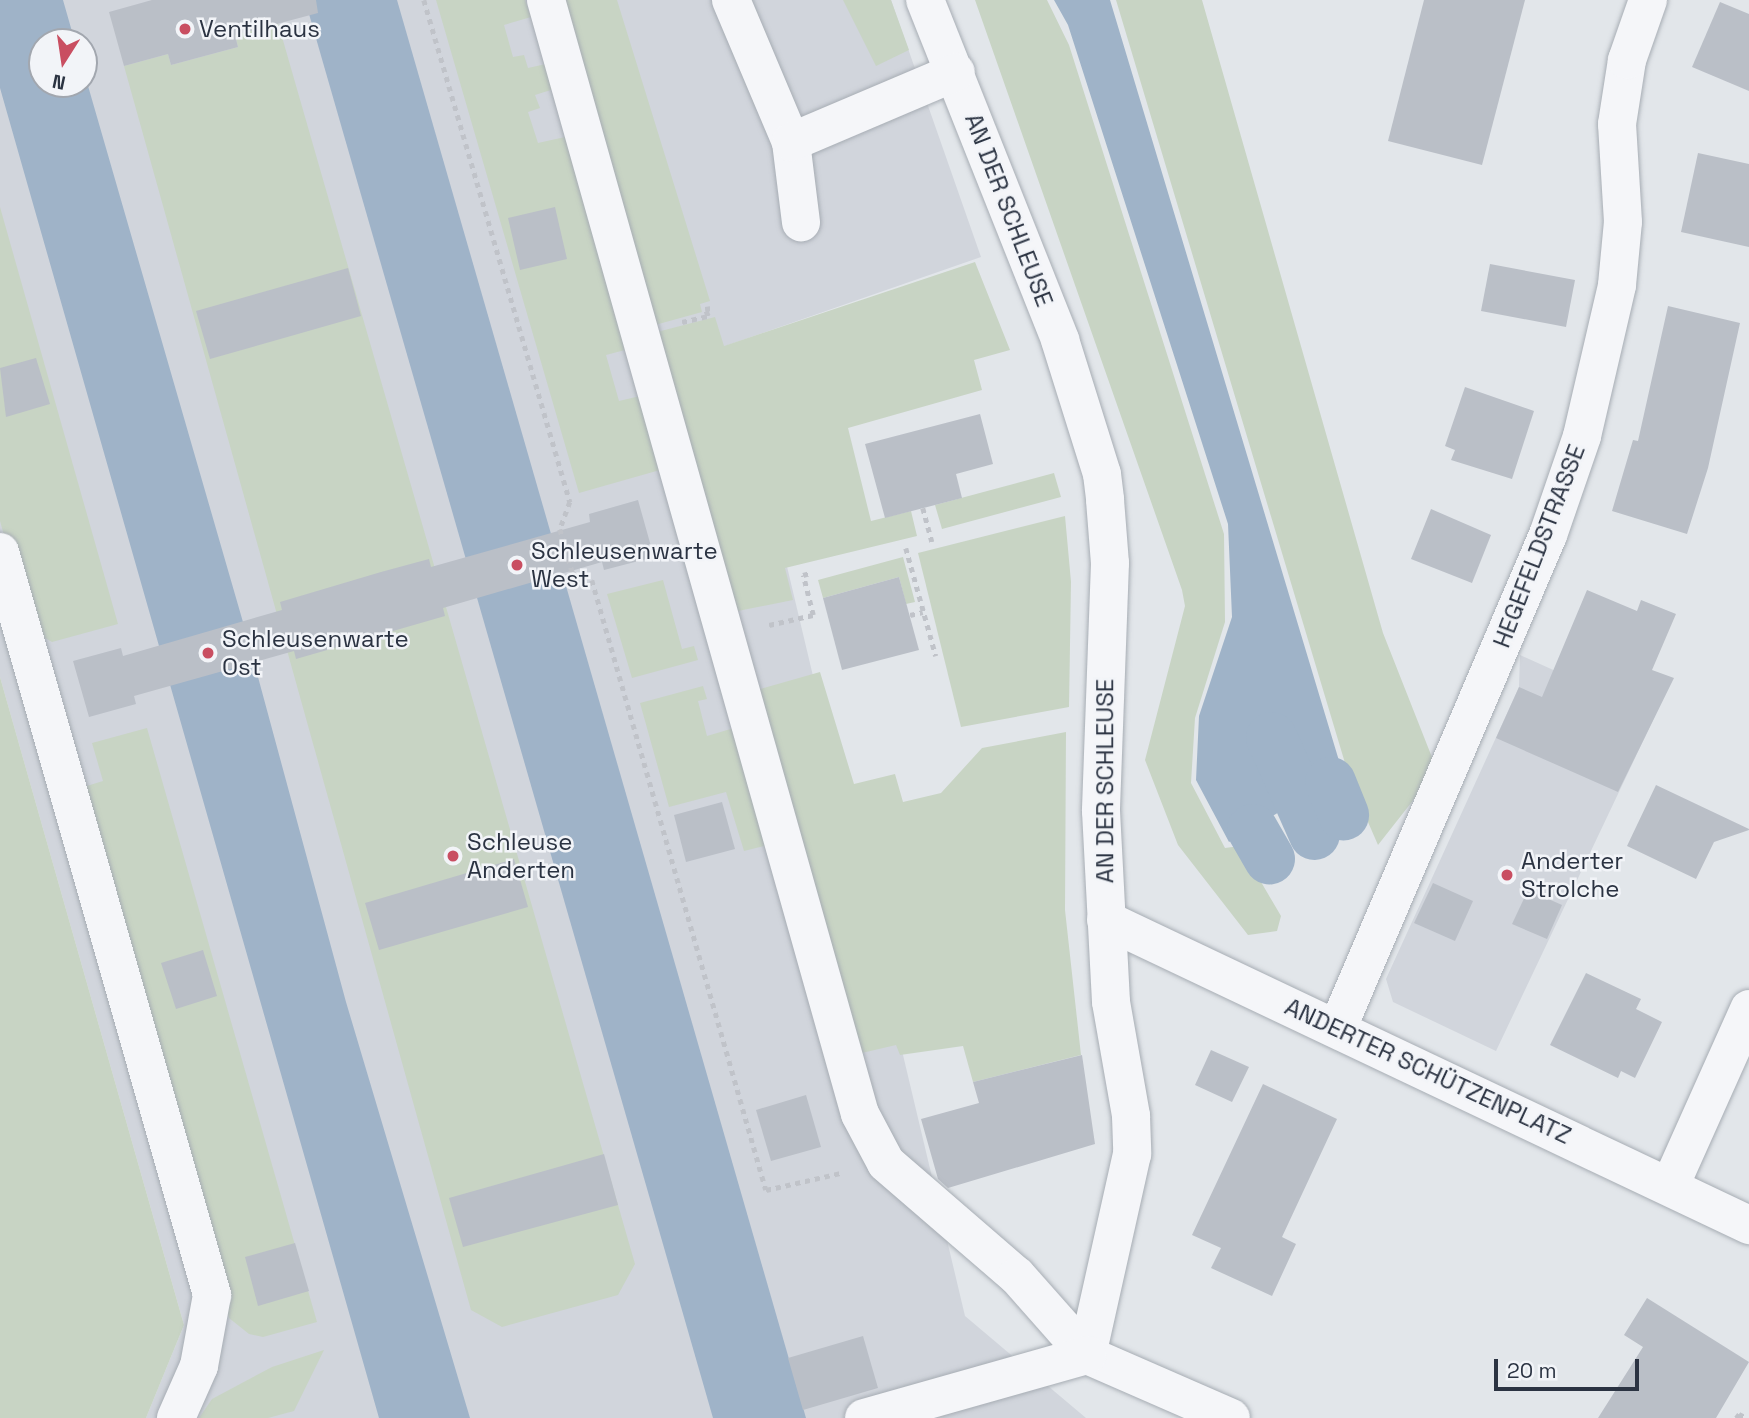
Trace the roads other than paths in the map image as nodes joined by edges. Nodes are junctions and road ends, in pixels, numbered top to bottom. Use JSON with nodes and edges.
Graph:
{"nodes":[{"id":1,"x":546,"y":0,"type":"edge"},
{"id":2,"x":731,"y":0,"type":"edge"},
{"id":3,"x":925,"y":0,"type":"edge"},
{"id":4,"x":1648,"y":0,"type":"edge"},
{"id":5,"x":956,"y":72,"type":"junction"},
{"id":6,"x":791,"y":142,"type":"junction"},
{"id":7,"x":801,"y":222,"type":"dead end"},
{"id":8,"x":0,"y":552,"type":"edge"},
{"id":9,"x":1106,"y":920,"type":"junction"},
{"id":10,"x":1749,"y":1009,"type":"edge"},
{"id":11,"x":1338,"y":1027,"type":"junction"},
{"id":12,"x":1670,"y":1186,"type":"junction"},
{"id":13,"x":1749,"y":1225,"type":"edge"},
{"id":14,"x":1087,"y":1355,"type":"junction"},
{"id":15,"x":176,"y":1418,"type":"edge"},
{"id":16,"x":864,"y":1418,"type":"edge"},
{"id":17,"x":1231,"y":1418,"type":"edge"}],
"edges":[{"from":1,"to":14,"type":"street"},
{"from":2,"to":6,"type":"street"},
{"from":3,"to":5,"type":"street","name":"AN DER SCHLEUSE"},
{"from":4,"to":11,"type":"street","name":"HEGEFELDSTRASSE"},
{"from":5,"to":6,"type":"street"},
{"from":5,"to":9,"type":"street","name":"AN DER SCHLEUSE"},
{"from":6,"to":7,"type":"street"},
{"from":8,"to":15,"type":"street"},
{"from":9,"to":11,"type":"street","name":"ANDERTER SCHÜTZENPLATZ"},
{"from":9,"to":14,"type":"street","name":"AN DER SCHLEUSE"},
{"from":10,"to":12,"type":"street"},
{"from":11,"to":12,"type":"street","name":"ANDERTER SCHÜTZENPLATZ"},
{"from":12,"to":13,"type":"street","name":"ANDERTER SCHÜTZENPLATZ"},
{"from":14,"to":16,"type":"street"},
{"from":14,"to":17,"type":"street"}]}
